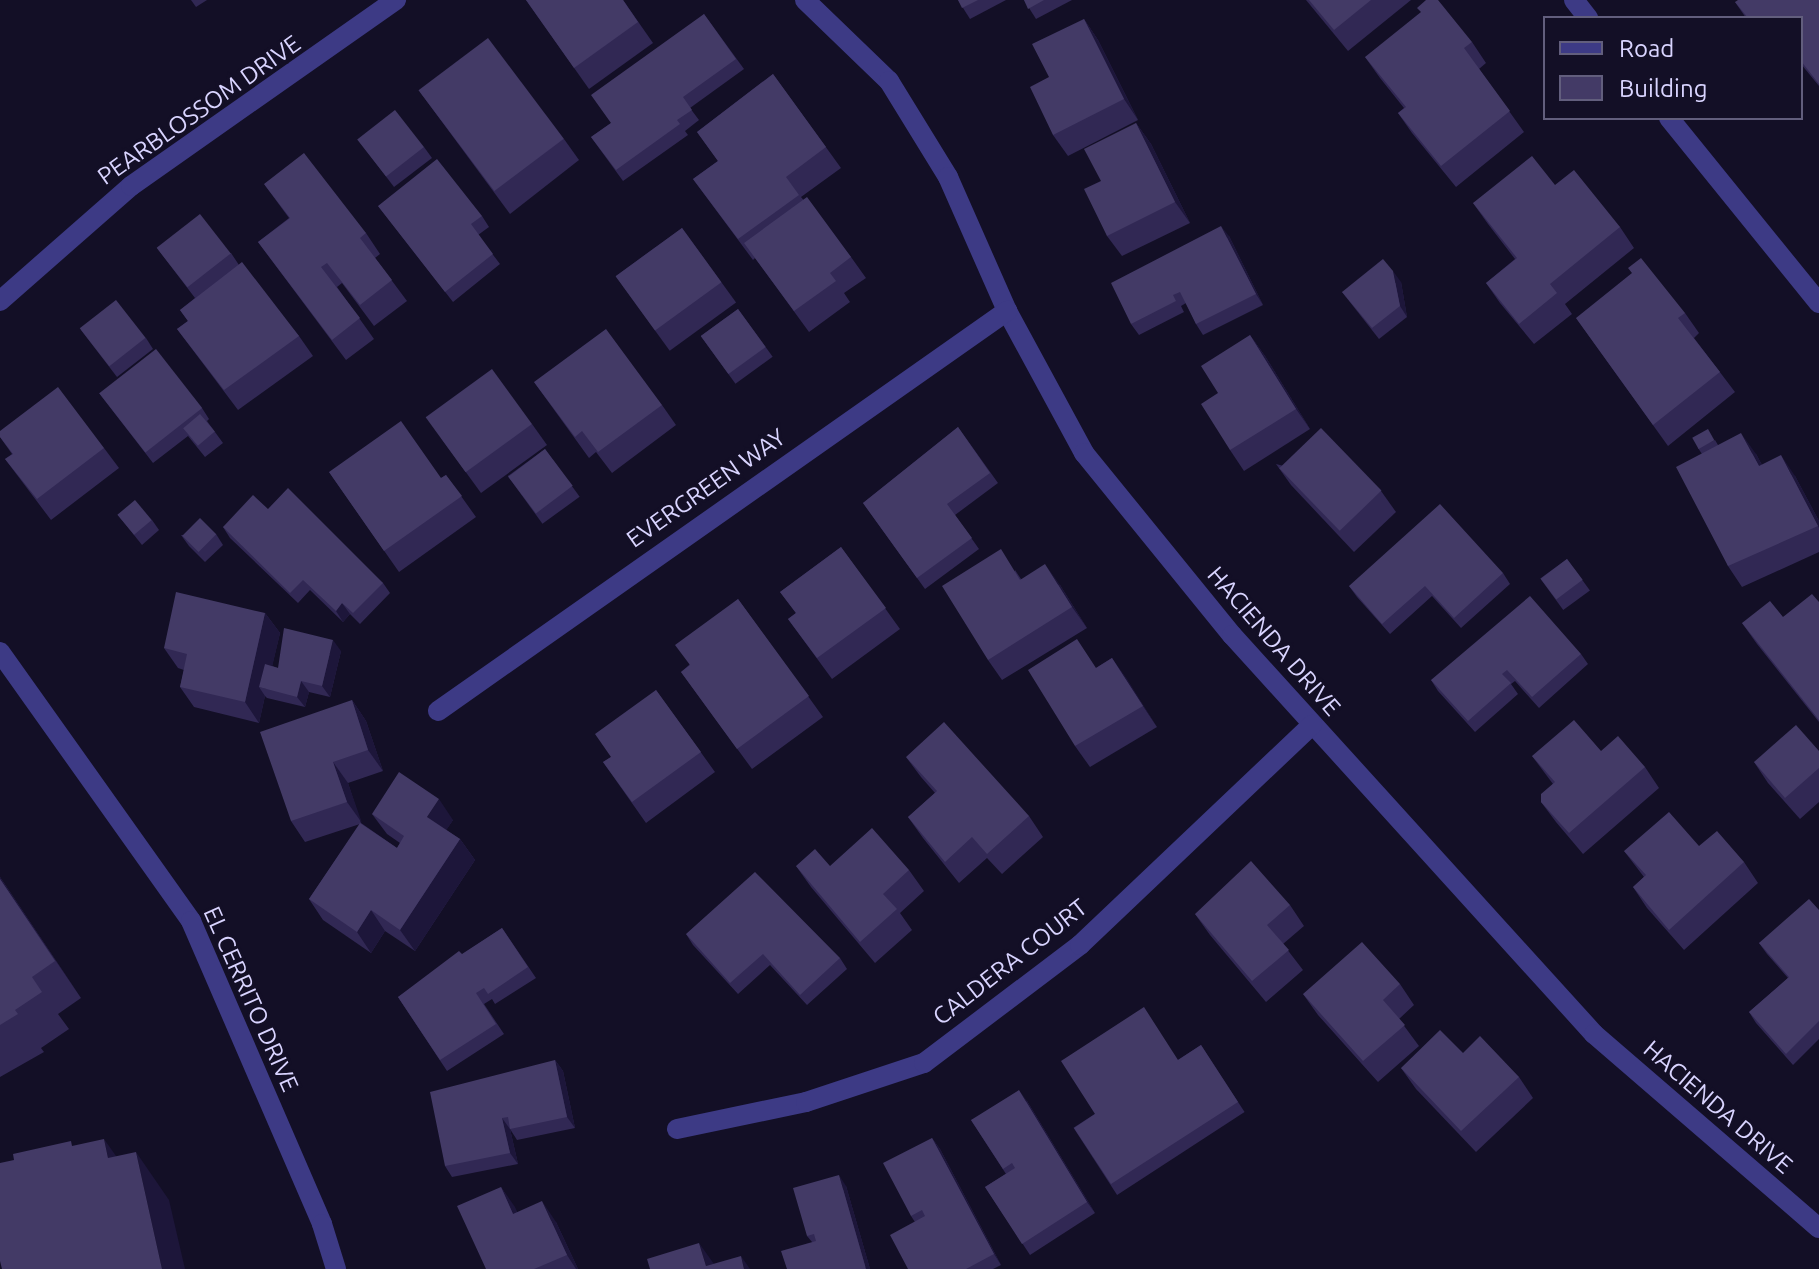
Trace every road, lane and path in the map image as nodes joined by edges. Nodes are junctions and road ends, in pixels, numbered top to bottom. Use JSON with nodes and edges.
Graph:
{"nodes":[{"id":1,"x":396,"y":0,"type":"edge"},
{"id":2,"x":805,"y":0,"type":"edge"},
{"id":3,"x":1574,"y":0,"type":"edge"},
{"id":4,"x":1586,"y":16,"type":"edge"},
{"id":5,"x":1671,"y":120,"type":"edge"},
{"id":6,"x":0,"y":301,"type":"edge"},
{"id":7,"x":1819,"y":303,"type":"edge"},
{"id":8,"x":1007,"y":311,"type":"junction"},
{"id":9,"x":0,"y":652,"type":"edge"},
{"id":10,"x":438,"y":711,"type":"dead end"},
{"id":11,"x":1312,"y":725,"type":"junction"},
{"id":12,"x":677,"y":1129,"type":"dead end"},
{"id":13,"x":1819,"y":1228,"type":"edge"},
{"id":14,"x":336,"y":1269,"type":"edge"}],
"edges":[{"from":1,"to":6,"type":"street","name":"PEARBLOSSOM DRIVE"},
{"from":2,"to":8,"type":"street","name":"HACIENDA DRIVE"},
{"from":3,"to":4,"type":"street"},
{"from":5,"to":7,"type":"street"},
{"from":8,"to":10,"type":"street","name":"EVERGREEN WAY"},
{"from":8,"to":11,"type":"street","name":"HACIENDA DRIVE"},
{"from":9,"to":14,"type":"street","name":"EL CERRITO DRIVE"},
{"from":11,"to":12,"type":"street","name":"CALDERA COURT"},
{"from":11,"to":13,"type":"street","name":"HACIENDA DRIVE"}]}
